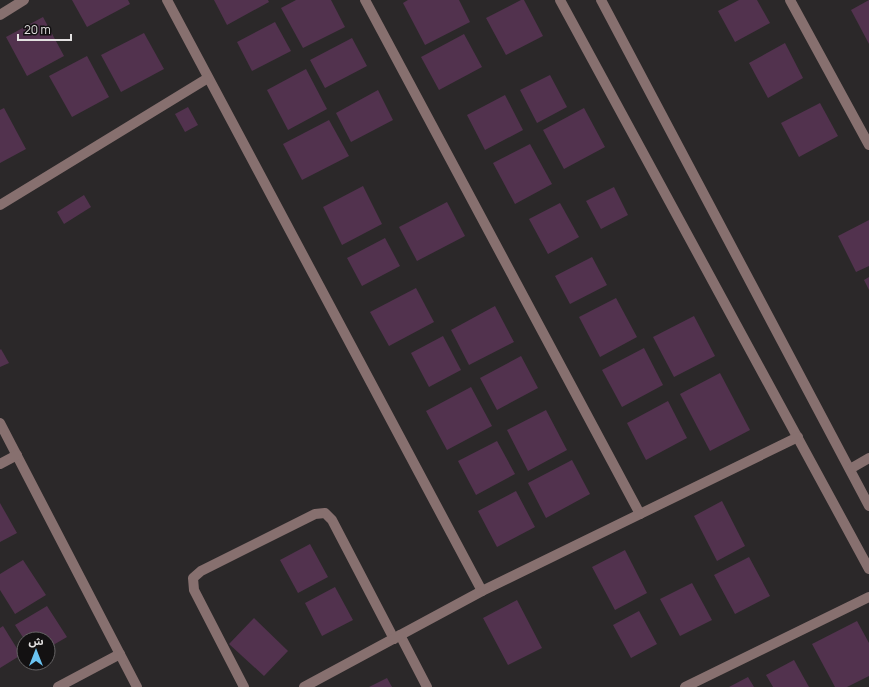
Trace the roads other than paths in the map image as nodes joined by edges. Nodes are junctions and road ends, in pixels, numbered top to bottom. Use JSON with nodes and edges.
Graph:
{"nodes":[{"id":1,"x":24,"y":0,"type":"edge"},
{"id":2,"x":167,"y":0,"type":"edge"},
{"id":3,"x":365,"y":0,"type":"edge"},
{"id":4,"x":560,"y":0,"type":"edge"},
{"id":5,"x":601,"y":0,"type":"edge"},
{"id":6,"x":790,"y":0,"type":"edge"},
{"id":7,"x":0,"y":15,"type":"edge"},
{"id":8,"x":208,"y":78,"type":"junction"},
{"id":9,"x":869,"y":145,"type":"edge"},
{"id":10,"x":0,"y":205,"type":"edge"},
{"id":11,"x":0,"y":423,"type":"edge"},
{"id":12,"x":798,"y":437,"type":"junction"},
{"id":13,"x":17,"y":455,"type":"junction"},
{"id":14,"x":869,"y":458,"type":"edge"},
{"id":15,"x":0,"y":464,"type":"edge"},
{"id":16,"x":850,"y":469,"type":"junction"},
{"id":17,"x":869,"y":506,"type":"edge"},
{"id":18,"x":640,"y":514,"type":"junction"},
{"id":19,"x":869,"y":569,"type":"edge"},
{"id":20,"x":482,"y":591,"type":"junction"},
{"id":21,"x":869,"y":597,"type":"edge"},
{"id":22,"x":397,"y":637,"type":"junction"},
{"id":23,"x":120,"y":654,"type":"junction"},
{"id":24,"x":58,"y":687,"type":"edge"},
{"id":25,"x":137,"y":687,"type":"edge"},
{"id":26,"x":244,"y":687,"type":"edge"},
{"id":27,"x":304,"y":687,"type":"edge"},
{"id":28,"x":427,"y":687,"type":"edge"},
{"id":29,"x":685,"y":687,"type":"edge"}],
"edges":[{"from":1,"to":7,"type":"street"},
{"from":2,"to":8,"type":"street"},
{"from":3,"to":18,"type":"street"},
{"from":4,"to":12,"type":"street"},
{"from":5,"to":16,"type":"street"},
{"from":6,"to":9,"type":"street"},
{"from":8,"to":10,"type":"street"},
{"from":8,"to":20,"type":"street"},
{"from":11,"to":13,"type":"street"},
{"from":12,"to":18,"type":"street"},
{"from":12,"to":19,"type":"street"},
{"from":13,"to":15,"type":"street"},
{"from":13,"to":23,"type":"street"},
{"from":14,"to":16,"type":"street"},
{"from":16,"to":17,"type":"street"},
{"from":18,"to":20,"type":"street"},
{"from":20,"to":22,"type":"street"},
{"from":21,"to":29,"type":"street"},
{"from":22,"to":26,"type":"street"},
{"from":22,"to":27,"type":"street"},
{"from":22,"to":28,"type":"street"},
{"from":23,"to":24,"type":"street"},
{"from":23,"to":25,"type":"street"}]}
